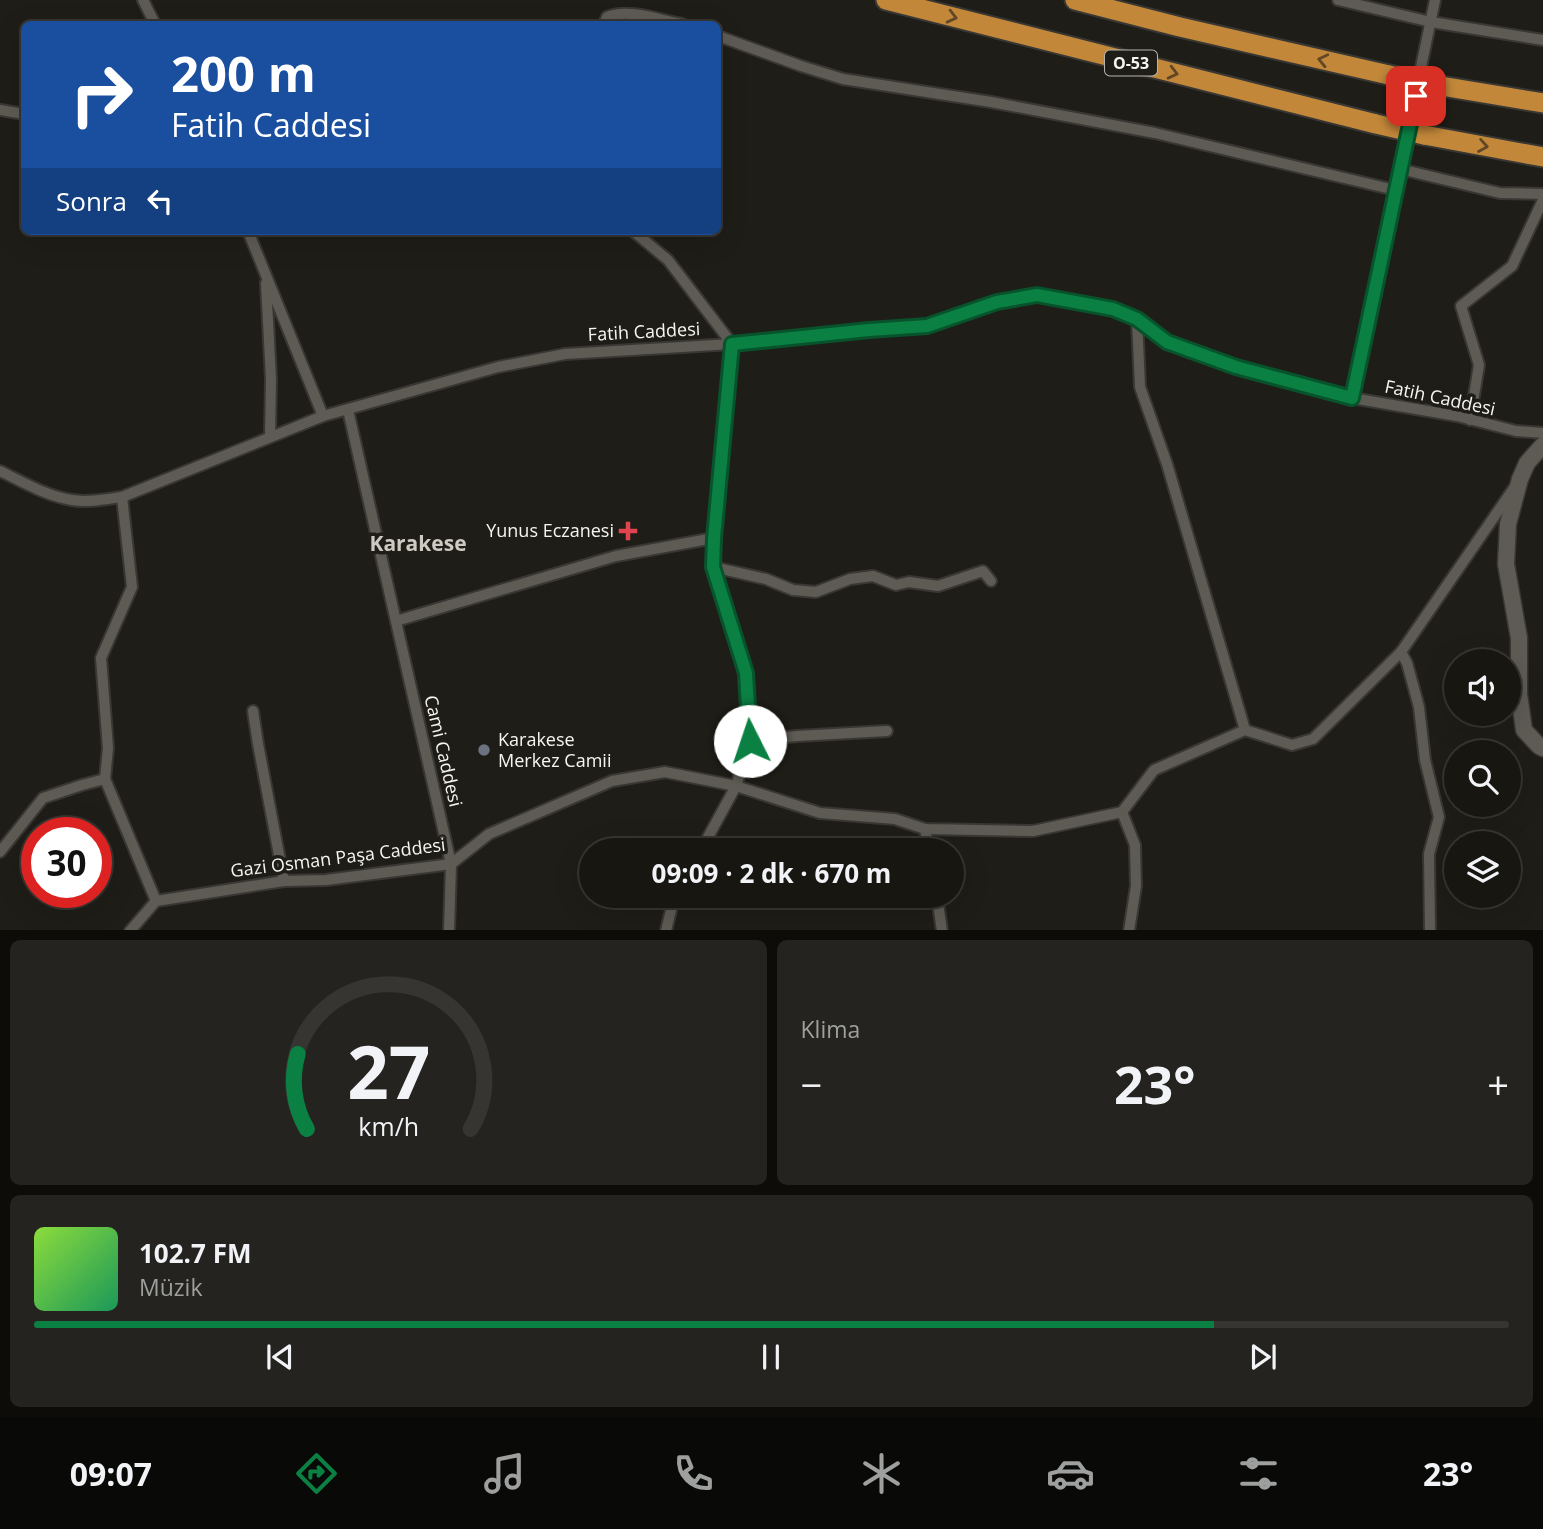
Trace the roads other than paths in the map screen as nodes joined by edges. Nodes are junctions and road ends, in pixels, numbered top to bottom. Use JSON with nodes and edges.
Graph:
{"nodes":[{"id":1,"x":143,"y":0,"type":"edge"},
{"id":2,"x":886,"y":0,"type":"edge"},
{"id":3,"x":1075,"y":0,"type":"edge"},
{"id":4,"x":1338,"y":0,"type":"edge"},
{"id":5,"x":1436,"y":0,"type":"edge"},
{"id":6,"x":154,"y":21,"type":"edge"},
{"id":7,"x":605,"y":21,"type":"edge"},
{"id":8,"x":668,"y":21,"type":"edge"},
{"id":9,"x":1431,"y":22,"type":"junction"},
{"id":10,"x":721,"y":37,"type":"edge"},
{"id":11,"x":1543,"y":40,"type":"edge"},
{"id":12,"x":1543,"y":103,"type":"edge"},
{"id":13,"x":0,"y":110,"type":"edge"},
{"id":14,"x":21,"y":114,"type":"edge"},
{"id":15,"x":1543,"y":157,"type":"edge"},
{"id":16,"x":1400,"y":169,"type":"junction"},
{"id":17,"x":1395,"y":190,"type":"junction"},
{"id":18,"x":1543,"y":194,"type":"edge"},
{"id":19,"x":1543,"y":200,"type":"edge"},
{"id":20,"x":250,"y":235,"type":"edge"},
{"id":21,"x":639,"y":235,"type":"edge"},
{"id":22,"x":265,"y":273,"type":"junction"},
{"id":23,"x":1137,"y":319,"type":"junction"},
{"id":24,"x":732,"y":344,"type":"junction"},
{"id":25,"x":1352,"y":398,"type":"junction"},
{"id":26,"x":348,"y":410,"type":"junction"},
{"id":27,"x":323,"y":416,"type":"junction"},
{"id":28,"x":1470,"y":420,"type":"junction"},
{"id":29,"x":1543,"y":433,"type":"edge"},
{"id":30,"x":270,"y":437,"type":"junction"},
{"id":31,"x":1543,"y":445,"type":"edge"},
{"id":32,"x":0,"y":471,"type":"edge"},
{"id":33,"x":1520,"y":479,"type":"junction"},
{"id":34,"x":122,"y":496,"type":"junction"},
{"id":35,"x":714,"y":538,"type":"junction"},
{"id":36,"x":713,"y":567,"type":"junction"},
{"id":37,"x":991,"y":581,"type":"dead end"},
{"id":38,"x":396,"y":621,"type":"junction"},
{"id":39,"x":1401,"y":652,"type":"junction"},
{"id":40,"x":253,"y":711,"type":"dead end"},
{"id":41,"x":1245,"y":730,"type":"junction"},
{"id":42,"x":887,"y":731,"type":"dead end"},
{"id":43,"x":750,"y":741,"type":"junction"},
{"id":44,"x":1543,"y":748,"type":"edge"},
{"id":45,"x":105,"y":779,"type":"junction"},
{"id":46,"x":736,"y":786,"type":"junction"},
{"id":47,"x":1122,"y":811,"type":"junction"},
{"id":48,"x":925,"y":829,"type":"junction"},
{"id":49,"x":708,"y":838,"type":"edge"},
{"id":50,"x":927,"y":838,"type":"edge"},
{"id":51,"x":0,"y":852,"type":"edge"},
{"id":52,"x":451,"y":864,"type":"junction"},
{"id":53,"x":284,"y":881,"type":"junction"},
{"id":54,"x":156,"y":901,"type":"junction"},
{"id":55,"x":672,"y":908,"type":"edge"},
{"id":56,"x":939,"y":908,"type":"edge"},
{"id":57,"x":130,"y":930,"type":"edge"},
{"id":58,"x":449,"y":930,"type":"edge"},
{"id":59,"x":666,"y":930,"type":"edge"},
{"id":60,"x":942,"y":930,"type":"edge"},
{"id":61,"x":1129,"y":930,"type":"edge"},
{"id":62,"x":1430,"y":930,"type":"edge"}],
"edges":[{"from":1,"to":6,"type":"street"},
{"from":2,"to":15,"type":"highway","number":"O-53","one_way":true,"bridge":true},
{"from":12,"to":3,"type":"highway","one_way":true,"bridge":true},
{"from":4,"to":9,"type":"street"},
{"from":5,"to":9,"type":"street"},
{"from":7,"to":8,"type":"street"},
{"from":9,"to":11,"type":"street"},
{"from":9,"to":16,"type":"street"},
{"from":10,"to":17,"type":"street"},
{"from":13,"to":14,"type":"street"},
{"from":16,"to":17,"type":"street"},
{"from":16,"to":18,"type":"street"},
{"from":17,"to":25,"type":"street"},
{"from":19,"to":28,"type":"street"},
{"from":20,"to":22,"type":"street"},
{"from":21,"to":24,"type":"street"},
{"from":22,"to":27,"type":"street"},
{"from":22,"to":30,"type":"street"},
{"from":23,"to":24,"type":"street","name":"Fatih Caddesi"},
{"from":23,"to":25,"type":"street","name":"Fatih Caddesi"},
{"from":23,"to":41,"type":"street"},
{"from":24,"to":26,"type":"street","name":"Fatih Caddesi"},
{"from":24,"to":35,"type":"street"},
{"from":25,"to":28,"type":"street","name":"Fatih Caddesi"},
{"from":26,"to":27,"type":"street","name":"Fatih Caddesi"},
{"from":26,"to":38,"type":"street","name":"Cami Caddesi"},
{"from":27,"to":30,"type":"street","name":"Fatih Caddesi"},
{"from":28,"to":29,"type":"street","name":"Fatih Caddesi"},
{"from":30,"to":34,"type":"street","name":"Fatih Caddesi"},
{"from":31,"to":33,"type":"street"},
{"from":32,"to":34,"type":"street","name":"Fatih Caddesi"},
{"from":33,"to":39,"type":"street"},
{"from":33,"to":44,"type":"street"},
{"from":34,"to":45,"type":"street"},
{"from":35,"to":36,"type":"street"},
{"from":35,"to":38,"type":"street"},
{"from":36,"to":37,"type":"street"},
{"from":36,"to":43,"type":"street"},
{"from":38,"to":52,"type":"street","name":"Cami Caddesi"},
{"from":39,"to":41,"type":"street"},
{"from":39,"to":62,"type":"street"},
{"from":40,"to":53,"type":"street"},
{"from":41,"to":47,"type":"street"},
{"from":42,"to":43,"type":"street"},
{"from":43,"to":46,"type":"street"},
{"from":45,"to":51,"type":"street"},
{"from":45,"to":54,"type":"street"},
{"from":46,"to":48,"type":"street","name":"Gazi Osman Paşa Caddesi"},
{"from":46,"to":49,"type":"street"},
{"from":46,"to":52,"type":"street","name":"Gazi Osman Paşa Caddesi"},
{"from":47,"to":48,"type":"street","name":"Gazi Osman Paşa Caddesi"},
{"from":47,"to":61,"type":"street"},
{"from":48,"to":50,"type":"street"},
{"from":52,"to":53,"type":"street","name":"Gazi Osman Paşa Caddesi"},
{"from":52,"to":58,"type":"street","name":"Cami Caddesi"},
{"from":53,"to":54,"type":"street","name":"Gazi Osman Paşa Caddesi"},
{"from":54,"to":57,"type":"street"},
{"from":55,"to":59,"type":"street"},
{"from":56,"to":60,"type":"street"}]}
